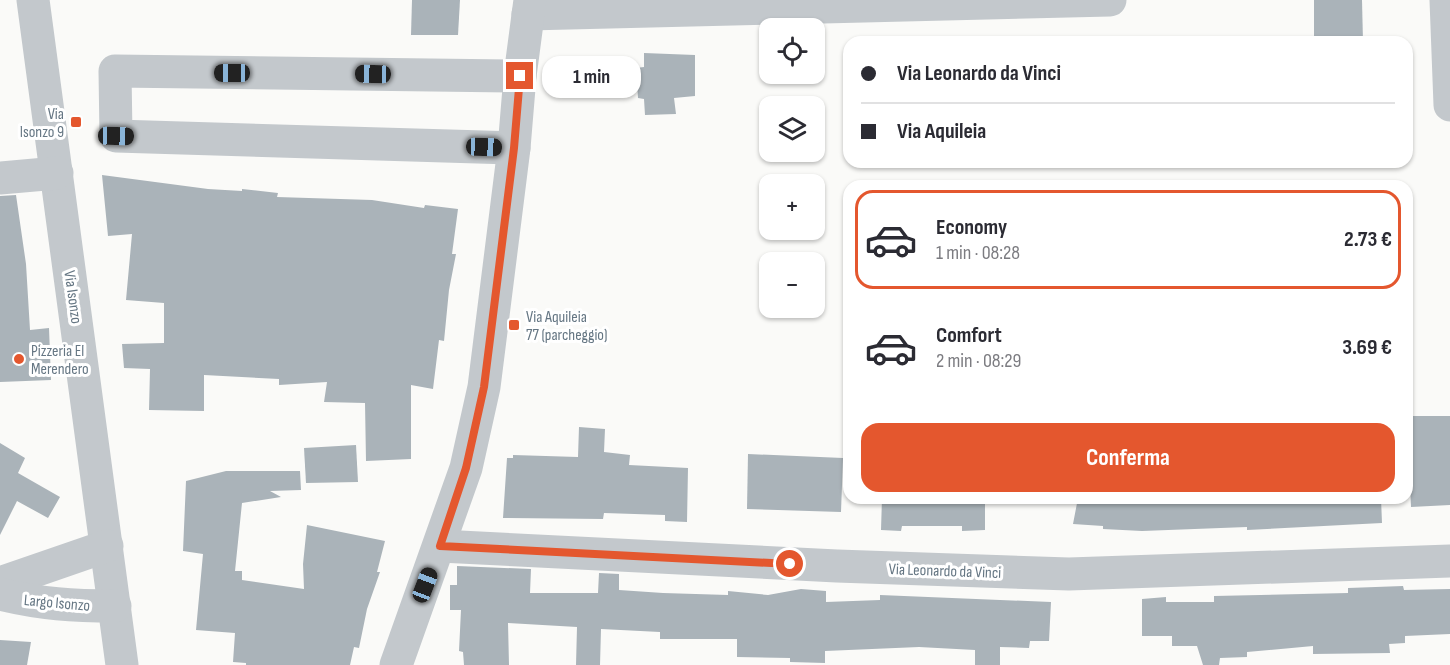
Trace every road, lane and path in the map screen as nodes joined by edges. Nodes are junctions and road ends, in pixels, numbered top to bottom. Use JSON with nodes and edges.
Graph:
{"nodes":[{"id":1,"x":33,"y":0,"type":"edge"},
{"id":2,"x":1110,"y":0,"type":"edge"},
{"id":3,"x":1446,"y":0,"type":"edge"},
{"id":4,"x":1057,"y":1,"type":"edge"},
{"id":5,"x":529,"y":7,"type":"edge"},
{"id":6,"x":520,"y":76,"type":"junction"},
{"id":7,"x":1450,"y":105,"type":"edge"},
{"id":8,"x":514,"y":148,"type":"junction"},
{"id":9,"x":57,"y":173,"type":"junction"},
{"id":10,"x":0,"y":178,"type":"edge"},
{"id":11,"x":107,"y":546,"type":"junction"},
{"id":12,"x":440,"y":546,"type":"junction"},
{"id":13,"x":1450,"y":561,"type":"edge"},
{"id":14,"x":0,"y":583,"type":"edge"},
{"id":15,"x":0,"y":594,"type":"edge"},
{"id":16,"x":115,"y":606,"type":"junction"},
{"id":17,"x":122,"y":665,"type":"edge"},
{"id":18,"x":396,"y":665,"type":"edge"}],
"edges":[{"from":1,"to":9,"type":"street","name":"Via Isonzo"},
{"from":2,"to":4,"type":"street"},
{"from":3,"to":7,"type":"street"},
{"from":4,"to":5,"type":"street"},
{"from":5,"to":6,"type":"street"},
{"from":6,"to":8,"type":"street"},
{"from":6,"to":8,"type":"street"},
{"from":8,"to":12,"type":"street"},
{"from":9,"to":10,"type":"street"},
{"from":9,"to":11,"type":"street","name":"Via Isonzo"},
{"from":11,"to":14,"type":"street","name":"Largo Isonzo"},
{"from":11,"to":16,"type":"street","name":"Via Isonzo"},
{"from":12,"to":13,"type":"street","name":"Via Leonardo da Vinci"},
{"from":12,"to":18,"type":"street"},
{"from":15,"to":16,"type":"street","name":"Largo Isonzo"},
{"from":16,"to":17,"type":"street","name":"Via Isonzo"}]}
